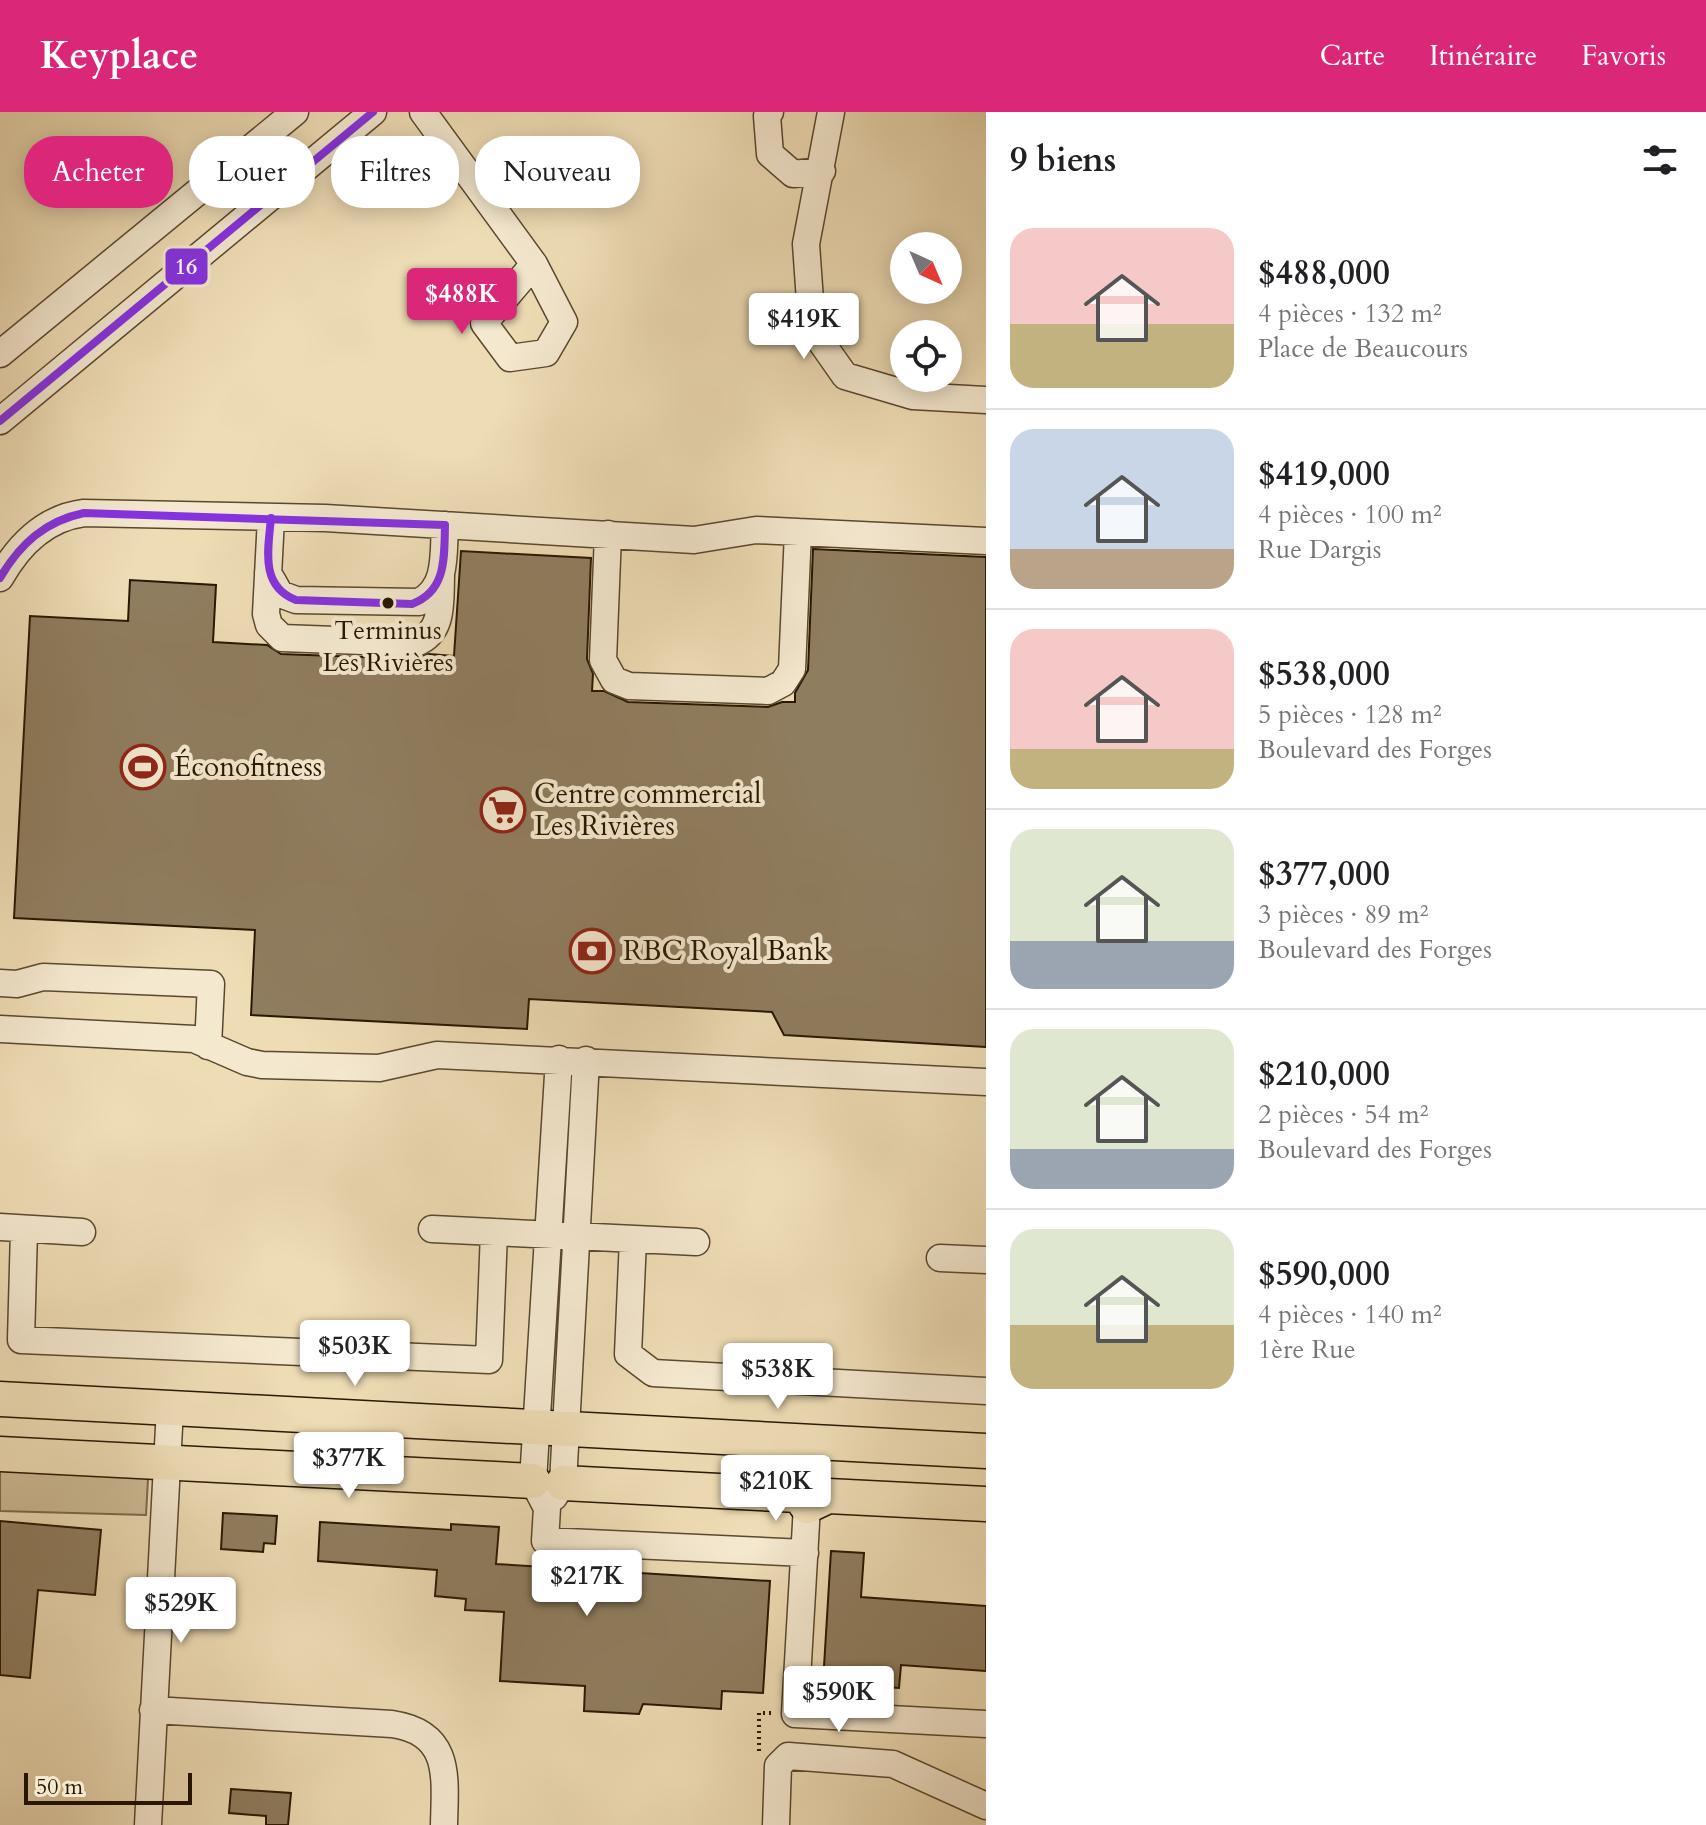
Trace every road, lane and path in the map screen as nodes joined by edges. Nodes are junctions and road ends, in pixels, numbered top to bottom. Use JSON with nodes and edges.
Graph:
{"nodes":[{"id":1,"x":295,"y":112,"type":"edge"},
{"id":2,"x":373,"y":112,"type":"edge"},
{"id":3,"x":423,"y":112,"type":"edge"},
{"id":4,"x":770,"y":112,"type":"edge"},
{"id":5,"x":831,"y":112,"type":"edge"},
{"id":6,"x":822,"y":171,"type":"junction"},
{"id":7,"x":534,"y":264,"type":"dead end"},
{"id":8,"x":0,"y":354,"type":"edge"},
{"id":9,"x":986,"y":400,"type":"edge"},
{"id":10,"x":0,"y":421,"type":"edge"},
{"id":11,"x":271,"y":518,"type":"junction"},
{"id":12,"x":445,"y":525,"type":"junction"},
{"id":13,"x":798,"y":532,"type":"junction"},
{"id":14,"x":608,"y":534,"type":"junction"},
{"id":15,"x":986,"y":541,"type":"edge"},
{"id":16,"x":268,"y":573,"type":"junction"},
{"id":17,"x":441,"y":576,"type":"junction"},
{"id":18,"x":0,"y":578,"type":"edge"},
{"id":19,"x":0,"y":983,"type":"edge"},
{"id":20,"x":0,"y":1029,"type":"edge"},
{"id":21,"x":208,"y":1046,"type":"junction"},
{"id":22,"x":559,"y":1059,"type":"junction"},
{"id":23,"x":586,"y":1060,"type":"junction"},
{"id":24,"x":986,"y":1082,"type":"edge"},
{"id":25,"x":12,"y":1228,"type":"edge"},
{"id":26,"x":432,"y":1229,"type":"dead end"},
{"id":27,"x":82,"y":1232,"type":"dead end"},
{"id":28,"x":494,"y":1232,"type":"junction"},
{"id":29,"x":548,"y":1235,"type":"junction"},
{"id":30,"x":576,"y":1236,"type":"junction"},
{"id":31,"x":633,"y":1239,"type":"junction"},
{"id":32,"x":696,"y":1242,"type":"dead end"},
{"id":33,"x":940,"y":1258,"type":"dead end"},
{"id":34,"x":986,"y":1260,"type":"edge"},
{"id":35,"x":986,"y":1391,"type":"edge"},
{"id":36,"x":0,"y":1399,"type":"edge"},
{"id":37,"x":170,"y":1408,"type":"junction"},
{"id":38,"x":551,"y":1427,"type":"junction"},
{"id":39,"x":986,"y":1451,"type":"edge"},
{"id":40,"x":0,"y":1454,"type":"edge"},
{"id":41,"x":167,"y":1462,"type":"junction"},
{"id":42,"x":548,"y":1491,"type":"junction"},
{"id":43,"x":986,"y":1504,"type":"edge"},
{"id":44,"x":807,"y":1506,"type":"junction"},
{"id":45,"x":805,"y":1553,"type":"junction"},
{"id":46,"x":153,"y":1710,"type":"junction"},
{"id":47,"x":795,"y":1714,"type":"junction"},
{"id":48,"x":986,"y":1724,"type":"edge"},
{"id":49,"x":782,"y":1759,"type":"junction"},
{"id":50,"x":986,"y":1806,"type":"edge"},
{"id":51,"x":148,"y":1825,"type":"edge"},
{"id":52,"x":444,"y":1825,"type":"edge"},
{"id":53,"x":776,"y":1825,"type":"edge"}],
"edges":[{"from":1,"to":8,"type":"street"},
{"from":2,"to":10,"type":"street"},
{"from":3,"to":7,"type":"street"},
{"from":4,"to":6,"type":"street"},
{"from":5,"to":6,"type":"street"},
{"from":6,"to":9,"type":"street"},
{"from":11,"to":12,"type":"street"},
{"from":11,"to":16,"type":"street"},
{"from":11,"to":18,"type":"street"},
{"from":12,"to":14,"type":"street"},
{"from":12,"to":17,"type":"street"},
{"from":13,"to":14,"type":"street"},
{"from":13,"to":14,"type":"street"},
{"from":13,"to":15,"type":"street"},
{"from":16,"to":17,"type":"street"},
{"from":16,"to":17,"type":"street"},
{"from":19,"to":21,"type":"street"},
{"from":20,"to":21,"type":"street"},
{"from":21,"to":22,"type":"street"},
{"from":22,"to":23,"type":"street"},
{"from":22,"to":29,"type":"street"},
{"from":23,"to":24,"type":"street"},
{"from":23,"to":30,"type":"street"},
{"from":25,"to":27,"type":"street"},
{"from":25,"to":28,"type":"street"},
{"from":26,"to":28,"type":"street"},
{"from":28,"to":29,"type":"street"},
{"from":29,"to":30,"type":"street"},
{"from":29,"to":38,"type":"street"},
{"from":30,"to":31,"type":"street"},
{"from":30,"to":38,"type":"street"},
{"from":31,"to":32,"type":"street"},
{"from":31,"to":35,"type":"street"},
{"from":33,"to":34,"type":"street"},
{"from":36,"to":37,"type":"main road"},
{"from":37,"to":38,"type":"main road"},
{"from":37,"to":41,"type":"street"},
{"from":38,"to":39,"type":"main road"},
{"from":38,"to":42,"type":"street"},
{"from":40,"to":41,"type":"main road"},
{"from":41,"to":42,"type":"main road"},
{"from":41,"to":46,"type":"street"},
{"from":42,"to":44,"type":"main road"},
{"from":42,"to":45,"type":"street"},
{"from":43,"to":44,"type":"main road"},
{"from":44,"to":45,"type":"street"},
{"from":45,"to":47,"type":"street"},
{"from":46,"to":51,"type":"street"},
{"from":46,"to":52,"type":"street"},
{"from":47,"to":48,"type":"street"},
{"from":47,"to":49,"type":"path"},
{"from":49,"to":50,"type":"street"},
{"from":49,"to":53,"type":"street"}]}
